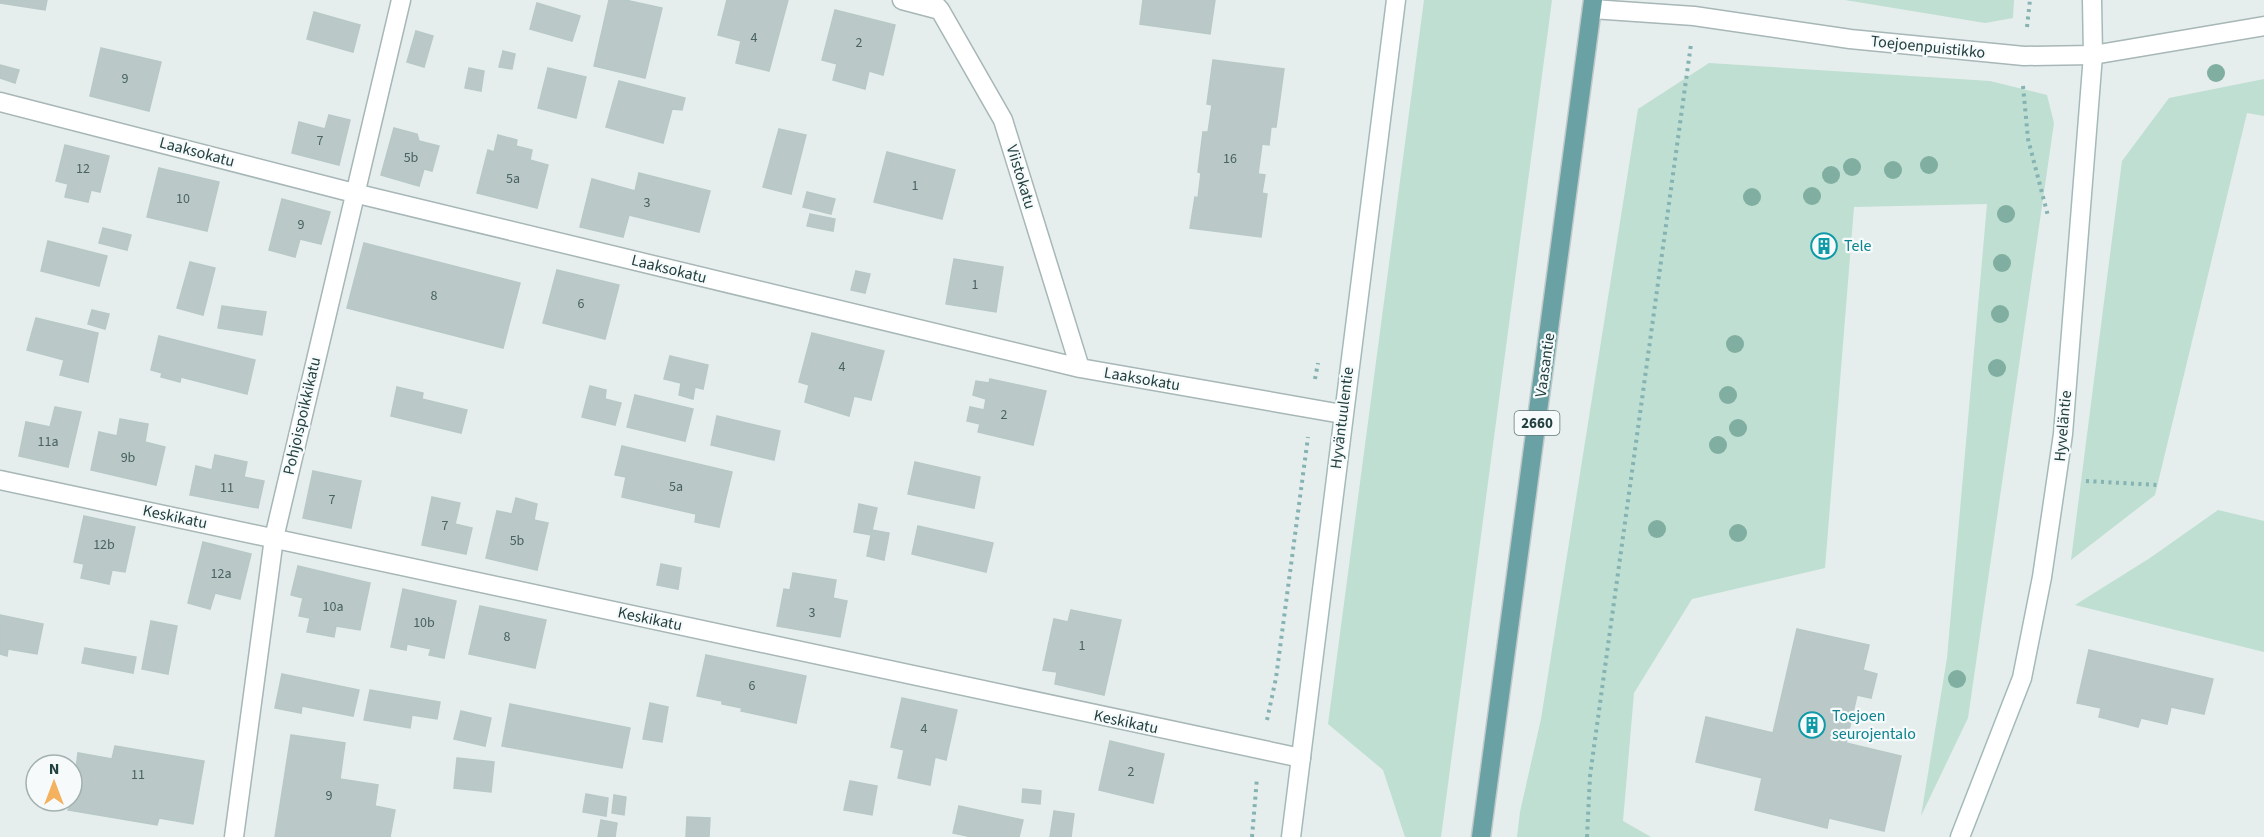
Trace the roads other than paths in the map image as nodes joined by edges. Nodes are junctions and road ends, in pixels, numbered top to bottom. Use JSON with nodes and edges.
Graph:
{"nodes":[{"id":1,"x":400,"y":0,"type":"edge"},
{"id":2,"x":902,"y":0,"type":"edge"},
{"id":3,"x":1396,"y":0,"type":"edge"},
{"id":4,"x":2092,"y":0,"type":"edge"},
{"id":5,"x":1593,"y":4,"type":"edge"},
{"id":6,"x":936,"y":5,"type":"edge"},
{"id":7,"x":2264,"y":26,"type":"edge"},
{"id":8,"x":2092,"y":55,"type":"junction"},
{"id":9,"x":0,"y":102,"type":"edge"},
{"id":10,"x":354,"y":193,"type":"junction"},
{"id":11,"x":1080,"y":368,"type":"junction"},
{"id":12,"x":1342,"y":414,"type":"junction"},
{"id":13,"x":0,"y":480,"type":"edge"},
{"id":14,"x":274,"y":538,"type":"junction"},
{"id":15,"x":1301,"y":758,"type":"junction"},
{"id":16,"x":234,"y":837,"type":"edge"},
{"id":17,"x":1291,"y":837,"type":"edge"},
{"id":18,"x":1481,"y":837,"type":"edge"},
{"id":19,"x":1960,"y":837,"type":"edge"}],
"edges":[{"from":1,"to":10,"type":"street","name":"Pohjoispoikkikatu"},
{"from":2,"to":6,"type":"street"},
{"from":3,"to":12,"type":"street","name":"Hyväntuulentie"},
{"from":4,"to":8,"type":"street","name":"Hyveläntie"},
{"from":5,"to":8,"type":"street","name":"Toejoenpuistikko"},
{"from":5,"to":18,"type":"main road","name":"Vaasantie","number":"2660"},
{"from":6,"to":11,"type":"street","name":"Viistokatu"},
{"from":7,"to":8,"type":"street","name":"Toejoenpuistikko"},
{"from":8,"to":19,"type":"street","name":"Hyveläntie"},
{"from":9,"to":10,"type":"street","name":"Laaksokatu"},
{"from":10,"to":11,"type":"street","name":"Laaksokatu"},
{"from":10,"to":14,"type":"street","name":"Pohjoispoikkikatu"},
{"from":11,"to":12,"type":"street","name":"Laaksokatu"},
{"from":12,"to":15,"type":"street","name":"Hyväntuulentie"},
{"from":13,"to":14,"type":"street","name":"Keskikatu"},
{"from":14,"to":15,"type":"street","name":"Keskikatu"},
{"from":14,"to":16,"type":"street","name":"Pohjoispoikkikatu"},
{"from":15,"to":17,"type":"street","name":"Hyväntuulentie"}]}
